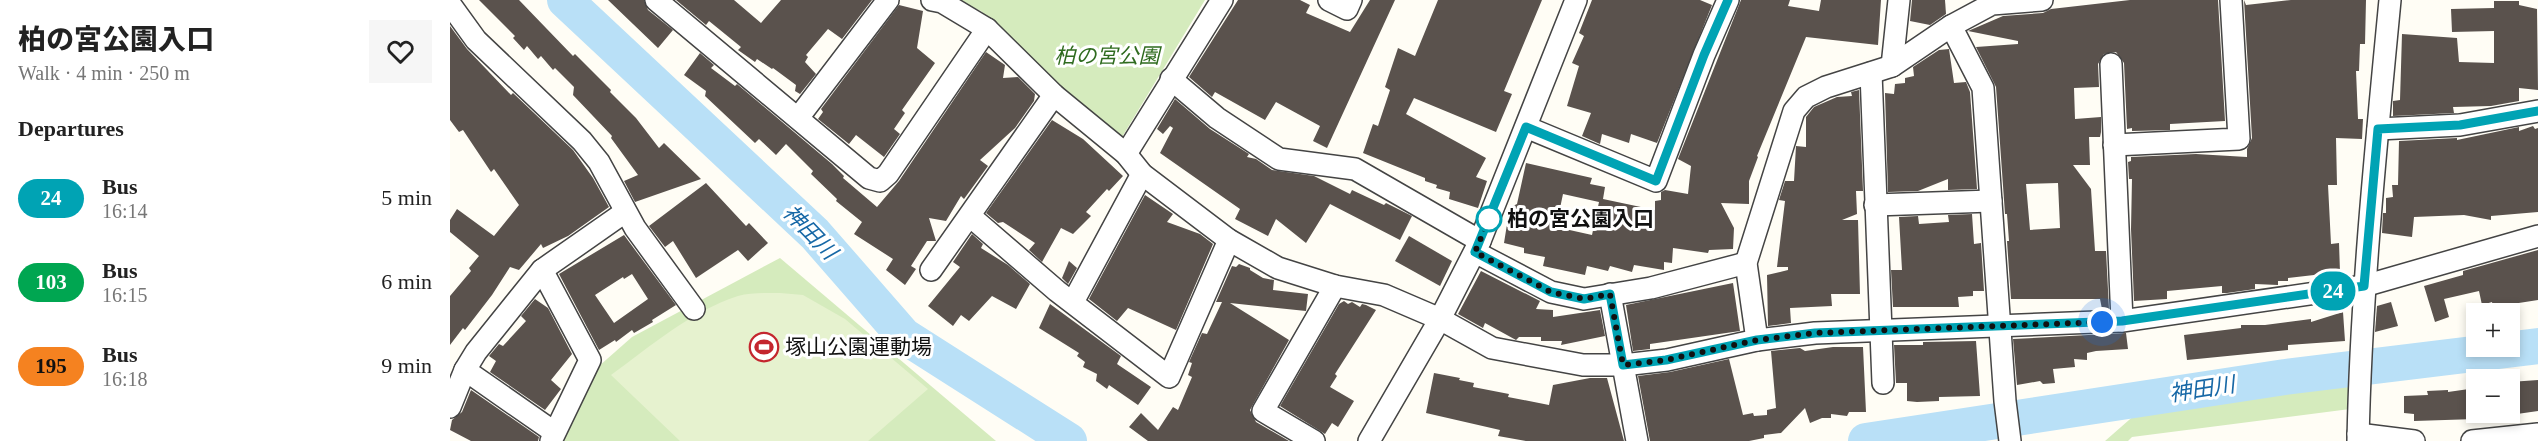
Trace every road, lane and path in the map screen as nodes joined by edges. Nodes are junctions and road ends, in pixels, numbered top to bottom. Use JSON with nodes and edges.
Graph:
{"nodes":[{"id":1,"x":656,"y":0,"type":"edge"},
{"id":2,"x":888,"y":0,"type":"edge"},
{"id":3,"x":932,"y":0,"type":"edge"},
{"id":4,"x":1222,"y":0,"type":"edge"},
{"id":5,"x":1329,"y":0,"type":"edge"},
{"id":6,"x":1351,"y":0,"type":"edge"},
{"id":7,"x":1576,"y":0,"type":"edge"},
{"id":8,"x":1728,"y":0,"type":"edge"},
{"id":9,"x":1899,"y":0,"type":"edge"},
{"id":10,"x":2042,"y":0,"type":"edge"},
{"id":11,"x":2232,"y":0,"type":"edge"},
{"id":12,"x":2390,"y":0,"type":"edge"},
{"id":13,"x":450,"y":4,"type":"edge"},
{"id":14,"x":1951,"y":26,"type":"junction"},
{"id":15,"x":987,"y":29,"type":"junction"},
{"id":16,"x":2111,"y":64,"type":"dead end"},
{"id":17,"x":1892,"y":66,"type":"junction"},
{"id":18,"x":1871,"y":73,"type":"junction"},
{"id":19,"x":1171,"y":79,"type":"junction"},
{"id":20,"x":1054,"y":95,"type":"junction"},
{"id":21,"x":2538,"y":111,"type":"edge"},
{"id":22,"x":798,"y":118,"type":"junction"},
{"id":23,"x":1526,"y":127,"type":"junction"},
{"id":24,"x":2378,"y":129,"type":"junction"},
{"id":25,"x":2114,"y":145,"type":"junction"},
{"id":26,"x":1126,"y":154,"type":"junction"},
{"id":27,"x":1142,"y":174,"type":"junction"},
{"id":28,"x":1991,"y":201,"type":"junction"},
{"id":29,"x":1875,"y":205,"type":"junction"},
{"id":30,"x":625,"y":212,"type":"junction"},
{"id":31,"x":970,"y":216,"type":"junction"},
{"id":32,"x":2538,"y":236,"type":"edge"},
{"id":33,"x":1229,"y":240,"type":"junction"},
{"id":34,"x":1478,"y":247,"type":"junction"},
{"id":35,"x":1746,"y":263,"type":"junction"},
{"id":36,"x":542,"y":270,"type":"junction"},
{"id":37,"x":931,"y":270,"type":"dead end"},
{"id":38,"x":1335,"y":286,"type":"junction"},
{"id":39,"x":2364,"y":286,"type":"junction"},
{"id":40,"x":1610,"y":294,"type":"junction"},
{"id":41,"x":1073,"y":302,"type":"junction"},
{"id":42,"x":694,"y":309,"type":"dead end"},
{"id":43,"x":1440,"y":319,"type":"junction"},
{"id":44,"x":2122,"y":321,"type":"junction"},
{"id":45,"x":1999,"y":326,"type":"junction"},
{"id":46,"x":1881,"y":331,"type":"junction"},
{"id":47,"x":1757,"y":340,"type":"junction"},
{"id":48,"x":1623,"y":365,"type":"junction"},
{"id":49,"x":465,"y":370,"type":"junction"},
{"id":50,"x":1883,"y":383,"type":"dead end"},
{"id":51,"x":450,"y":407,"type":"edge"},
{"id":52,"x":2538,"y":434,"type":"edge"},
{"id":53,"x":553,"y":436,"type":"edge"},
{"id":54,"x":2358,"y":437,"type":"edge"},
{"id":55,"x":2009,"y":438,"type":"edge"},
{"id":56,"x":1314,"y":441,"type":"edge"},
{"id":57,"x":1369,"y":441,"type":"edge"},
{"id":58,"x":1637,"y":441,"type":"edge"},
{"id":59,"x":2414,"y":441,"type":"edge"},
{"id":60,"x":2472,"y":441,"type":"edge"}],
"edges":[{"from":1,"to":22,"type":"street"},
{"from":2,"to":22,"type":"street"},
{"from":3,"to":15,"type":"street"},
{"from":4,"to":19,"type":"street"},
{"from":5,"to":6,"type":"street"},
{"from":7,"to":23,"type":"street"},
{"from":8,"to":23,"type":"street"},
{"from":9,"to":17,"type":"street"},
{"from":10,"to":14,"type":"street"},
{"from":11,"to":25,"type":"street"},
{"from":12,"to":24,"type":"street"},
{"from":13,"to":30,"type":"street"},
{"from":14,"to":17,"type":"street"},
{"from":14,"to":28,"type":"street"},
{"from":15,"to":20,"type":"street"},
{"from":15,"to":22,"type":"street"},
{"from":16,"to":25,"type":"street"},
{"from":17,"to":18,"type":"street"},
{"from":18,"to":29,"type":"street"},
{"from":18,"to":35,"type":"street"},
{"from":19,"to":26,"type":"street"},
{"from":19,"to":34,"type":"street"},
{"from":20,"to":26,"type":"street"},
{"from":20,"to":31,"type":"street"},
{"from":21,"to":24,"type":"street"},
{"from":23,"to":34,"type":"street"},
{"from":24,"to":39,"type":"street"},
{"from":25,"to":44,"type":"street"},
{"from":26,"to":27,"type":"street"},
{"from":27,"to":33,"type":"street"},
{"from":27,"to":41,"type":"street"},
{"from":28,"to":29,"type":"street"},
{"from":28,"to":45,"type":"street"},
{"from":29,"to":46,"type":"street"},
{"from":30,"to":36,"type":"street"},
{"from":30,"to":42,"type":"street"},
{"from":31,"to":37,"type":"street"},
{"from":31,"to":41,"type":"street"},
{"from":32,"to":39,"type":"street"},
{"from":33,"to":38,"type":"street"},
{"from":33,"to":41,"type":"street"},
{"from":34,"to":40,"type":"street"},
{"from":34,"to":43,"type":"street"},
{"from":35,"to":40,"type":"street"},
{"from":35,"to":47,"type":"street"},
{"from":36,"to":49,"type":"street"},
{"from":36,"to":53,"type":"street"},
{"from":38,"to":43,"type":"street"},
{"from":38,"to":56,"type":"street"},
{"from":39,"to":44,"type":"street"},
{"from":39,"to":54,"type":"street"},
{"from":40,"to":48,"type":"street"},
{"from":43,"to":48,"type":"street"},
{"from":43,"to":57,"type":"street"},
{"from":44,"to":45,"type":"street"},
{"from":45,"to":46,"type":"street"},
{"from":45,"to":55,"type":"street"},
{"from":46,"to":47,"type":"street"},
{"from":46,"to":50,"type":"street"},
{"from":47,"to":48,"type":"street"},
{"from":48,"to":58,"type":"street"},
{"from":49,"to":51,"type":"street"},
{"from":49,"to":53,"type":"street"},
{"from":52,"to":60,"type":"street"},
{"from":54,"to":59,"type":"street"}]}
